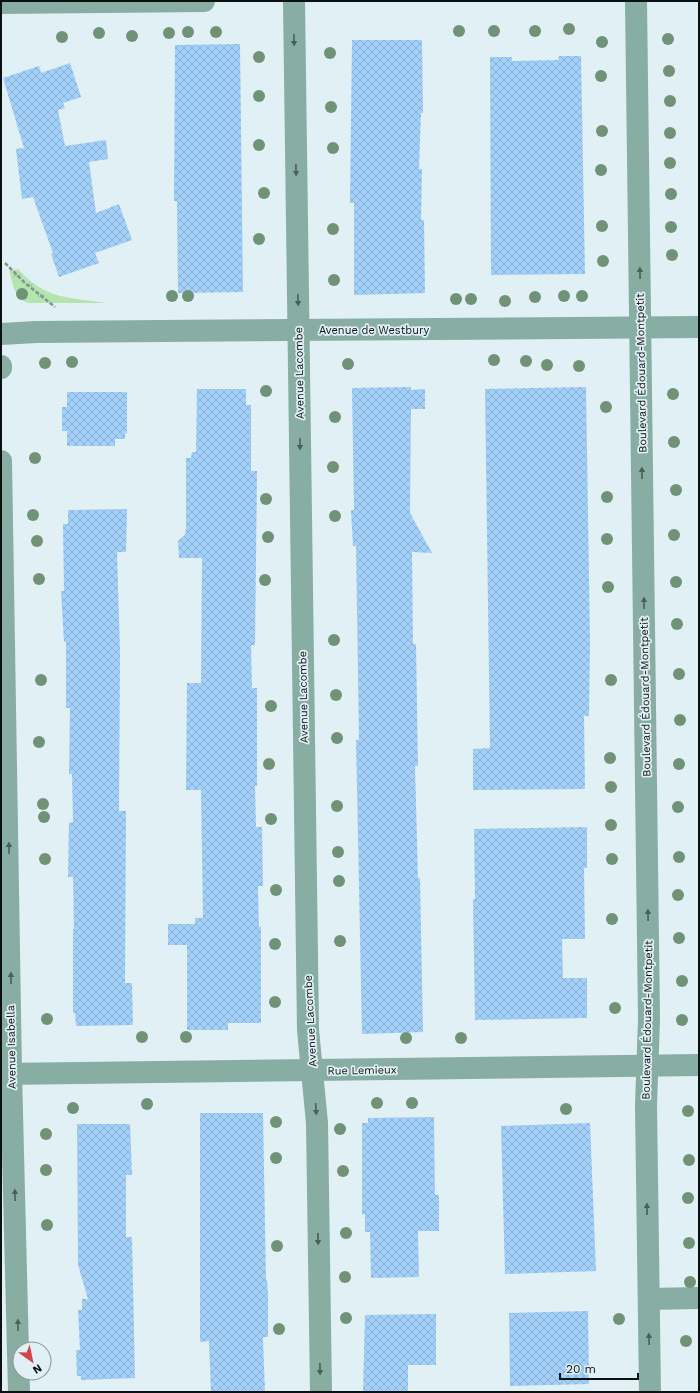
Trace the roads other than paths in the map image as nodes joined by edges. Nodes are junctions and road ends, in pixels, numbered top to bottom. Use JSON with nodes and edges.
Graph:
{"nodes":[{"id":1,"x":204,"y":1,"type":"edge"},
{"id":2,"x":294,"y":1,"type":"edge"},
{"id":3,"x":636,"y":1,"type":"edge"},
{"id":4,"x":1,"y":3,"type":"edge"},
{"id":5,"x":699,"y":327,"type":"edge"},
{"id":6,"x":640,"y":328,"type":"junction"},
{"id":7,"x":299,"y":330,"type":"junction"},
{"id":8,"x":1,"y":334,"type":"edge"},
{"id":9,"x":1,"y":461,"type":"edge"},
{"id":10,"x":699,"y":1065,"type":"edge"},
{"id":11,"x":647,"y":1066,"type":"junction"},
{"id":12,"x":312,"y":1071,"type":"junction"},
{"id":13,"x":6,"y":1074,"type":"edge"},
{"id":14,"x":699,"y":1298,"type":"edge"},
{"id":15,"x":649,"y":1299,"type":"junction"},
{"id":16,"x":19,"y":1392,"type":"edge"},
{"id":17,"x":320,"y":1392,"type":"edge"},
{"id":18,"x":650,"y":1392,"type":"edge"}],
"edges":[{"from":1,"to":4,"type":"street"},
{"from":2,"to":7,"type":"street","name":"Avenue Lacombe","one_way":true},
{"from":6,"to":3,"type":"street","name":"Boulevard Édouard-Montpetit","one_way":true},
{"from":5,"to":6,"type":"street","name":"Avenue de Westbury"},
{"from":6,"to":7,"type":"street","name":"Avenue de Westbury"},
{"from":11,"to":6,"type":"street","name":"Boulevard Édouard-Montpetit","one_way":true},
{"from":7,"to":8,"type":"street","name":"Avenue de Westbury"},
{"from":7,"to":12,"type":"street","name":"Avenue Lacombe","one_way":true},
{"from":13,"to":9,"type":"street","name":"Avenue Isabella","one_way":true},
{"from":10,"to":11,"type":"street","name":"Rue Lemieux"},
{"from":11,"to":12,"type":"street","name":"Rue Lemieux"},
{"from":15,"to":11,"type":"street","name":"Boulevard Édouard-Montpetit","one_way":true},
{"from":12,"to":13,"type":"street","name":"Rue Lemieux"},
{"from":12,"to":17,"type":"street","name":"Avenue Lacombe","one_way":true},
{"from":16,"to":13,"type":"street","name":"Avenue Isabella","one_way":true},
{"from":14,"to":15,"type":"street"},
{"from":18,"to":15,"type":"street","name":"Boulevard Édouard-Montpetit","one_way":true}]}
